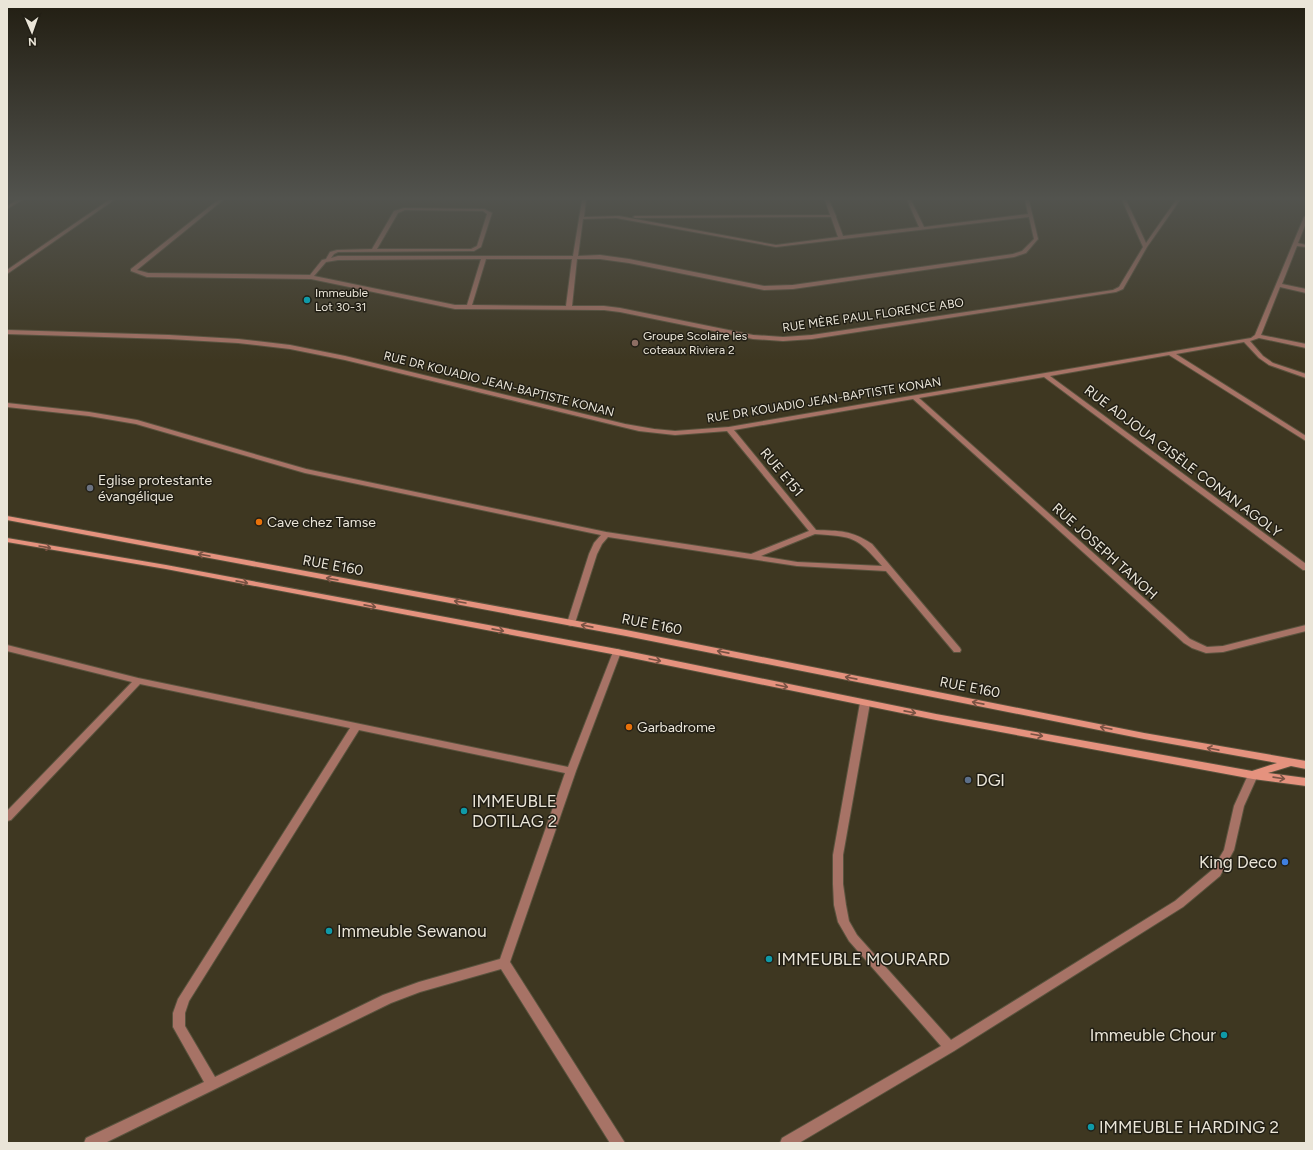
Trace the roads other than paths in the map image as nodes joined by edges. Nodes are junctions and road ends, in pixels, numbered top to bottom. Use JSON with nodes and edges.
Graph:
{"nodes":[{"id":1,"x":31,"y":254,"type":"edge"},
{"id":2,"x":154,"y":254,"type":"edge"},
{"id":3,"x":332,"y":254,"type":"edge"},
{"id":4,"x":576,"y":254,"type":"edge"},
{"id":5,"x":1018,"y":254,"type":"edge"},
{"id":6,"x":1141,"y":254,"type":"edge"},
{"id":7,"x":1291,"y":254,"type":"edge"},
{"id":8,"x":484,"y":257,"type":"junction"},
{"id":9,"x":575,"y":257,"type":"junction"},
{"id":10,"x":328,"y":259,"type":"junction"},
{"id":11,"x":10,"y":268,"type":"edge"},
{"id":12,"x":7,"y":272,"type":"edge"},
{"id":13,"x":311,"y":277,"type":"junction"},
{"id":14,"x":1279,"y":285,"type":"junction"},
{"id":15,"x":1306,"y":291,"type":"edge"},
{"id":16,"x":469,"y":308,"type":"junction"},
{"id":17,"x":569,"y":308,"type":"junction"},
{"id":18,"x":7,"y":332,"type":"edge"},
{"id":19,"x":1258,"y":336,"type":"junction"},
{"id":20,"x":1245,"y":340,"type":"junction"},
{"id":21,"x":1306,"y":346,"type":"edge"},
{"id":22,"x":1170,"y":354,"type":"junction"},
{"id":23,"x":1045,"y":375,"type":"junction"},
{"id":24,"x":1306,"y":376,"type":"edge"},
{"id":25,"x":914,"y":397,"type":"junction"},
{"id":26,"x":7,"y":405,"type":"edge"},
{"id":27,"x":729,"y":429,"type":"junction"},
{"id":28,"x":1306,"y":439,"type":"edge"},
{"id":29,"x":7,"y":518,"type":"edge"},
{"id":30,"x":814,"y":532,"type":"junction"},
{"id":31,"x":606,"y":534,"type":"junction"},
{"id":32,"x":7,"y":540,"type":"edge"},
{"id":33,"x":751,"y":557,"type":"junction"},
{"id":34,"x":1306,"y":568,"type":"edge"},
{"id":35,"x":888,"y":569,"type":"junction"},
{"id":36,"x":571,"y":623,"type":"junction"},
{"id":37,"x":1306,"y":628,"type":"edge"},
{"id":38,"x":7,"y":648,"type":"edge"},
{"id":39,"x":957,"y":650,"type":"dead end"},
{"id":40,"x":617,"y":652,"type":"junction"},
{"id":41,"x":138,"y":681,"type":"junction"},
{"id":42,"x":865,"y":703,"type":"junction"},
{"id":43,"x":356,"y":727,"type":"junction"},
{"id":44,"x":1291,"y":762,"type":"junction"},
{"id":45,"x":1306,"y":765,"type":"edge"},
{"id":46,"x":571,"y":771,"type":"junction"},
{"id":47,"x":1253,"y":774,"type":"junction"},
{"id":48,"x":1306,"y":782,"type":"edge"},
{"id":49,"x":7,"y":817,"type":"edge"},
{"id":50,"x":504,"y":963,"type":"junction"},
{"id":51,"x":950,"y":1047,"type":"junction"},
{"id":52,"x":212,"y":1084,"type":"junction"},
{"id":53,"x":91,"y":1143,"type":"edge"},
{"id":54,"x":618,"y":1143,"type":"edge"},
{"id":55,"x":787,"y":1143,"type":"edge"}],
"edges":[{"from":1,"to":11,"type":"street"},
{"from":2,"to":13,"type":"street","name":"RUE MÈRE PAUL FLORENCE ABO"},
{"from":3,"to":10,"type":"street"},
{"from":4,"to":9,"type":"street"},
{"from":5,"to":9,"type":"street"},
{"from":6,"to":17,"type":"street","name":"RUE MÈRE PAUL FLORENCE ABO"},
{"from":7,"to":14,"type":"street"},
{"from":8,"to":9,"type":"street"},
{"from":8,"to":10,"type":"street"},
{"from":8,"to":16,"type":"street"},
{"from":9,"to":17,"type":"street"},
{"from":10,"to":13,"type":"street"},
{"from":11,"to":12,"type":"street"},
{"from":13,"to":16,"type":"street","name":"RUE MÈRE PAUL FLORENCE ABO"},
{"from":14,"to":15,"type":"street"},
{"from":14,"to":19,"type":"street"},
{"from":16,"to":17,"type":"street","name":"RUE MÈRE PAUL FLORENCE ABO"},
{"from":18,"to":27,"type":"street","name":"RUE DR KOUADIO JEAN-BAPTISTE KONAN"},
{"from":19,"to":20,"type":"street","name":"RUE DR KOUADIO JEAN-BAPTISTE KONAN"},
{"from":19,"to":21,"type":"street"},
{"from":20,"to":22,"type":"street","name":"RUE DR KOUADIO JEAN-BAPTISTE KONAN"},
{"from":20,"to":24,"type":"street"},
{"from":22,"to":23,"type":"street","name":"RUE DR KOUADIO JEAN-BAPTISTE KONAN"},
{"from":22,"to":28,"type":"street"},
{"from":23,"to":25,"type":"street","name":"RUE DR KOUADIO JEAN-BAPTISTE KONAN"},
{"from":23,"to":34,"type":"street","name":"RUE ADJOUA GISÈLE CONAN AGOLY"},
{"from":25,"to":27,"type":"street","name":"RUE DR KOUADIO JEAN-BAPTISTE KONAN"},
{"from":25,"to":37,"type":"street","name":"RUE JOSEPH TANOH"},
{"from":26,"to":31,"type":"street"},
{"from":27,"to":30,"type":"street","name":"RUE E151"},
{"from":36,"to":29,"type":"street","name":"RUE E160","one_way":true},
{"from":30,"to":33,"type":"street"},
{"from":30,"to":35,"type":"street"},
{"from":31,"to":33,"type":"street"},
{"from":31,"to":36,"type":"street"},
{"from":32,"to":40,"type":"street","one_way":true},
{"from":33,"to":35,"type":"street"},
{"from":35,"to":39,"type":"street"},
{"from":44,"to":36,"type":"street","name":"RUE E160","one_way":true},
{"from":38,"to":41,"type":"street"},
{"from":40,"to":42,"type":"street","one_way":true},
{"from":40,"to":46,"type":"street"},
{"from":41,"to":43,"type":"street"},
{"from":41,"to":49,"type":"street"},
{"from":42,"to":47,"type":"street","one_way":true},
{"from":42,"to":51,"type":"street"},
{"from":43,"to":46,"type":"street"},
{"from":43,"to":52,"type":"street"},
{"from":44,"to":45,"type":"street","name":"RUE E160"},
{"from":44,"to":47,"type":"street"},
{"from":46,"to":50,"type":"street"},
{"from":47,"to":48,"type":"street","one_way":true},
{"from":47,"to":51,"type":"street"},
{"from":50,"to":52,"type":"street"},
{"from":50,"to":54,"type":"street"},
{"from":51,"to":55,"type":"street"},
{"from":52,"to":53,"type":"street"}]}
